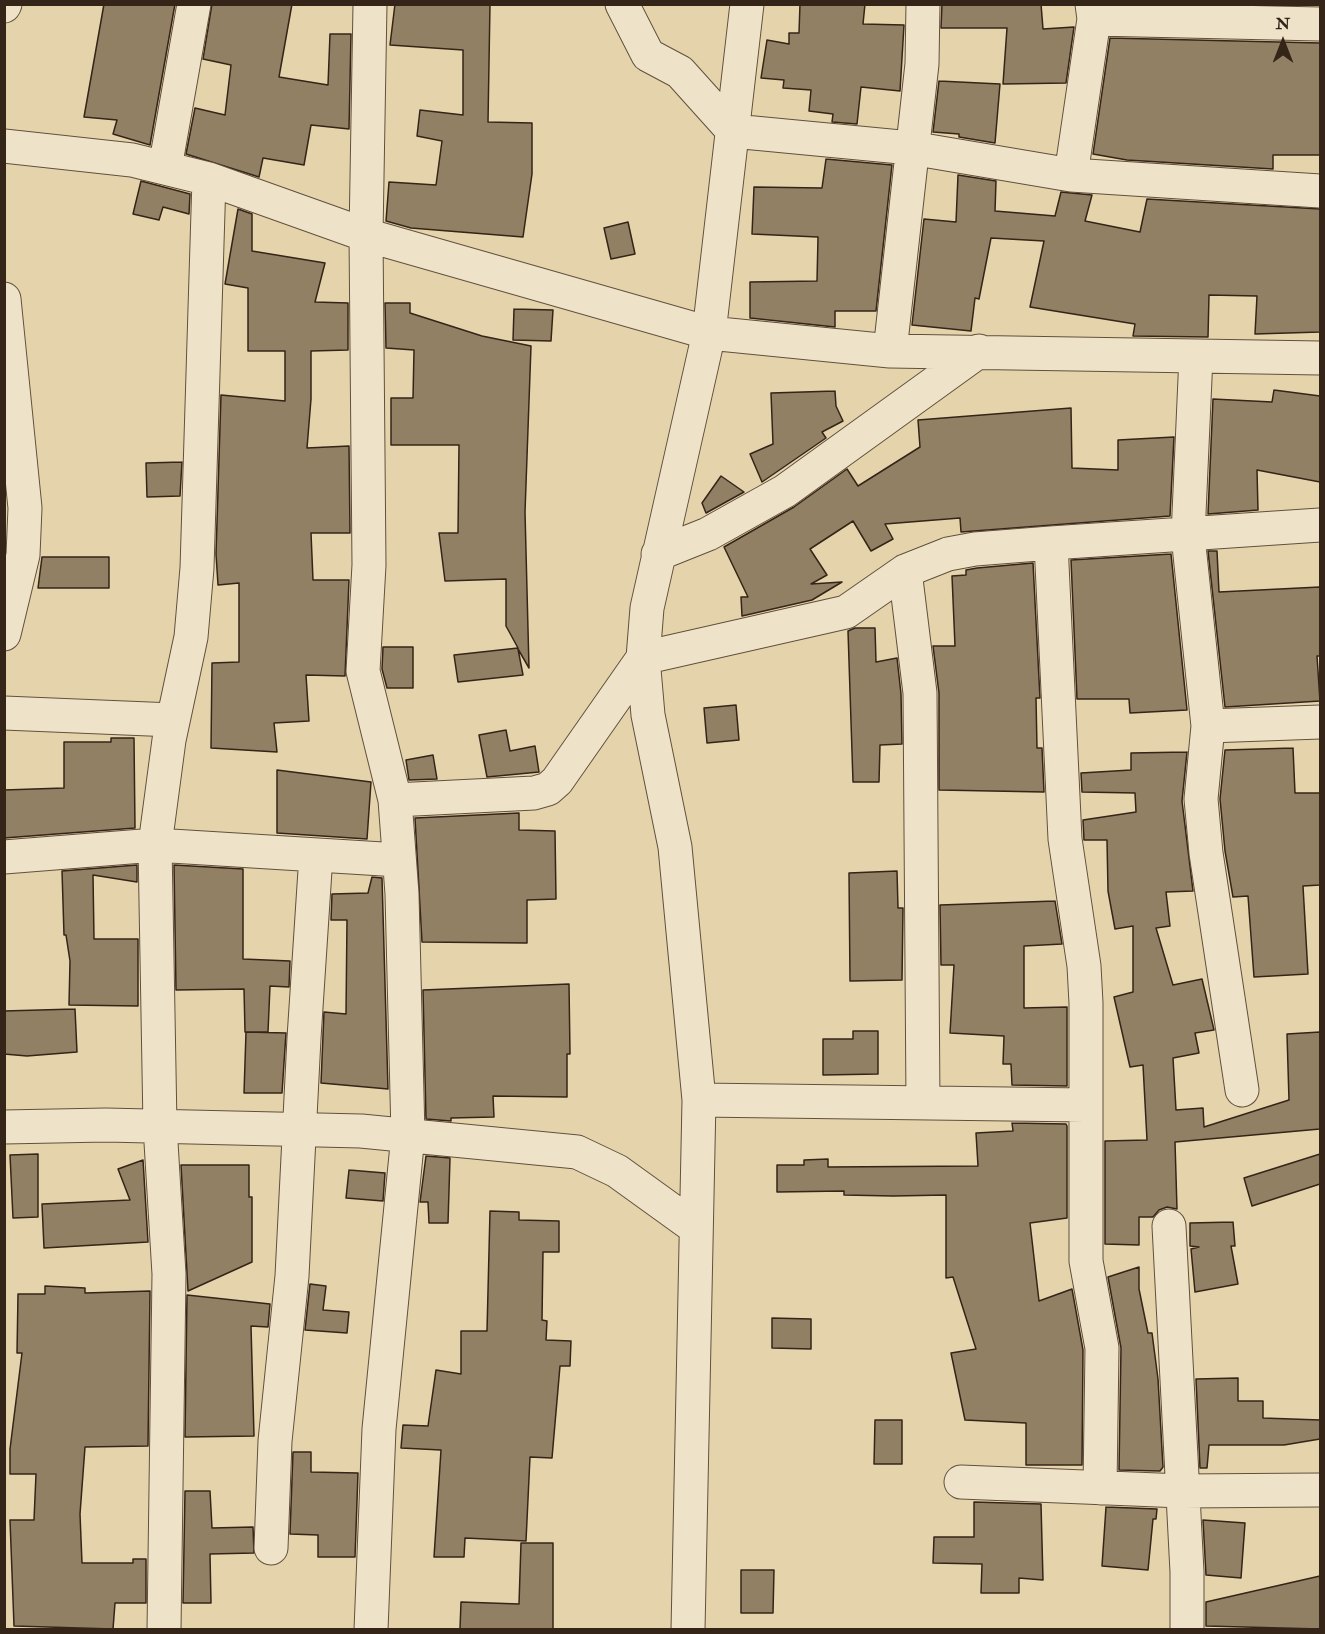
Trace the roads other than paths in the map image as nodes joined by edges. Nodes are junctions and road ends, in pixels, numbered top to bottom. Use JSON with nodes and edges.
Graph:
{"nodes":[{"id":1,"x":194,"y":4,"type":"edge"},
{"id":2,"x":370,"y":4,"type":"edge"},
{"id":3,"x":622,"y":4,"type":"edge"},
{"id":4,"x":747,"y":4,"type":"edge"},
{"id":5,"x":923,"y":4,"type":"edge"},
{"id":6,"x":1093,"y":12,"type":"edge"},
{"id":7,"x":1320,"y":24,"type":"edge"},
{"id":8,"x":733,"y":131,"type":"junction"},
{"id":9,"x":4,"y":146,"type":"edge"},
{"id":10,"x":911,"y":148,"type":"junction"},
{"id":11,"x":165,"y":168,"type":"junction"},
{"id":12,"x":1071,"y":176,"type":"junction"},
{"id":13,"x":209,"y":179,"type":"junction"},
{"id":14,"x":1320,"y":191,"type":"edge"},
{"id":15,"x":366,"y":235,"type":"junction"},
{"id":16,"x":4,"y":299,"type":"edge"},
{"id":17,"x":709,"y":333,"type":"junction"},
{"id":18,"x":890,"y":351,"type":"junction"},
{"id":19,"x":979,"y":351,"type":"junction"},
{"id":20,"x":1196,"y":356,"type":"junction"},
{"id":21,"x":1320,"y":358,"type":"edge"},
{"id":22,"x":1320,"y":525,"type":"edge"},
{"id":23,"x":1188,"y":536,"type":"junction"},
{"id":24,"x":1051,"y":543,"type":"junction"},
{"id":25,"x":658,"y":554,"type":"junction"},
{"id":26,"x":905,"y":571,"type":"junction"},
{"id":27,"x":4,"y":634,"type":"edge"},
{"id":28,"x":643,"y":658,"type":"junction"},
{"id":29,"x":4,"y":713,"type":"edge"},
{"id":30,"x":173,"y":720,"type":"junction"},
{"id":31,"x":1320,"y":722,"type":"edge"},
{"id":32,"x":1208,"y":726,"type":"junction"},
{"id":33,"x":395,"y":800,"type":"junction"},
{"id":34,"x":155,"y":845,"type":"junction"},
{"id":35,"x":316,"y":855,"type":"junction"},
{"id":36,"x":4,"y":857,"type":"edge"},
{"id":37,"x":399,"y":860,"type":"junction"},
{"id":38,"x":1242,"y":1090,"type":"dead end"},
{"id":39,"x":699,"y":1100,"type":"junction"},
{"id":40,"x":923,"y":1103,"type":"junction"},
{"id":41,"x":1085,"y":1105,"type":"junction"},
{"id":42,"x":160,"y":1126,"type":"junction"},
{"id":43,"x":4,"y":1127,"type":"edge"},
{"id":44,"x":301,"y":1129,"type":"junction"},
{"id":45,"x":408,"y":1135,"type":"junction"},
{"id":46,"x":1169,"y":1226,"type":"dead end"},
{"id":47,"x":696,"y":1228,"type":"junction"},
{"id":48,"x":961,"y":1482,"type":"dead end"},
{"id":49,"x":1100,"y":1488,"type":"junction"},
{"id":50,"x":1320,"y":1490,"type":"edge"},
{"id":51,"x":1182,"y":1491,"type":"junction"},
{"id":52,"x":271,"y":1548,"type":"dead end"},
{"id":53,"x":164,"y":1629,"type":"edge"},
{"id":54,"x":371,"y":1629,"type":"edge"},
{"id":55,"x":688,"y":1629,"type":"edge"},
{"id":56,"x":1187,"y":1629,"type":"edge"}],
"edges":[{"from":1,"to":11,"type":"street"},
{"from":2,"to":15,"type":"street"},
{"from":3,"to":8,"type":"street"},
{"from":4,"to":8,"type":"street"},
{"from":5,"to":10,"type":"street"},
{"from":6,"to":7,"type":"street"},
{"from":6,"to":12,"type":"street"},
{"from":8,"to":10,"type":"street"},
{"from":8,"to":17,"type":"street"},
{"from":9,"to":11,"type":"street"},
{"from":10,"to":12,"type":"street"},
{"from":10,"to":18,"type":"street"},
{"from":11,"to":13,"type":"street"},
{"from":12,"to":14,"type":"street"},
{"from":13,"to":15,"type":"street"},
{"from":13,"to":30,"type":"street"},
{"from":15,"to":17,"type":"street"},
{"from":15,"to":33,"type":"street"},
{"from":16,"to":27,"type":"street"},
{"from":17,"to":18,"type":"street"},
{"from":17,"to":25,"type":"street"},
{"from":18,"to":19,"type":"street"},
{"from":19,"to":20,"type":"street"},
{"from":19,"to":25,"type":"street"},
{"from":20,"to":21,"type":"street"},
{"from":20,"to":23,"type":"street"},
{"from":22,"to":23,"type":"street"},
{"from":23,"to":24,"type":"street"},
{"from":23,"to":32,"type":"street"},
{"from":24,"to":26,"type":"street"},
{"from":24,"to":41,"type":"street"},
{"from":25,"to":28,"type":"street"},
{"from":26,"to":28,"type":"street"},
{"from":26,"to":40,"type":"street"},
{"from":28,"to":33,"type":"street"},
{"from":28,"to":39,"type":"street"},
{"from":29,"to":30,"type":"street"},
{"from":30,"to":34,"type":"street"},
{"from":31,"to":32,"type":"street"},
{"from":32,"to":38,"type":"street"},
{"from":33,"to":37,"type":"street"},
{"from":34,"to":35,"type":"street"},
{"from":34,"to":36,"type":"street"},
{"from":34,"to":42,"type":"street"},
{"from":35,"to":37,"type":"street"},
{"from":35,"to":44,"type":"street"},
{"from":37,"to":45,"type":"street"},
{"from":39,"to":40,"type":"street"},
{"from":39,"to":47,"type":"street"},
{"from":40,"to":41,"type":"street"},
{"from":41,"to":49,"type":"street"},
{"from":42,"to":43,"type":"street"},
{"from":42,"to":44,"type":"street"},
{"from":42,"to":53,"type":"street"},
{"from":44,"to":45,"type":"street"},
{"from":44,"to":52,"type":"street"},
{"from":45,"to":47,"type":"street"},
{"from":45,"to":54,"type":"street"},
{"from":46,"to":51,"type":"street"},
{"from":47,"to":55,"type":"street"},
{"from":48,"to":49,"type":"street"},
{"from":49,"to":51,"type":"street"},
{"from":50,"to":51,"type":"street"},
{"from":51,"to":56,"type":"street"}]}
